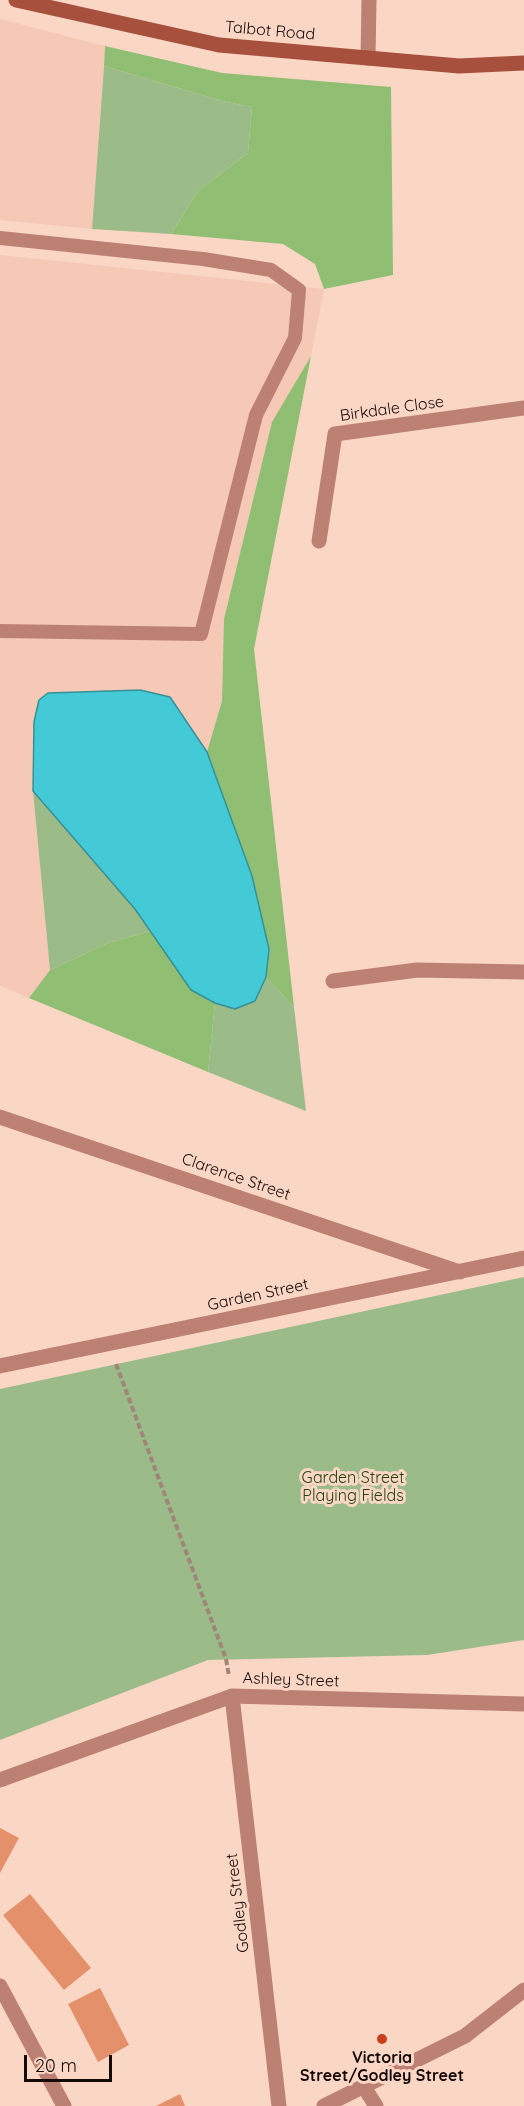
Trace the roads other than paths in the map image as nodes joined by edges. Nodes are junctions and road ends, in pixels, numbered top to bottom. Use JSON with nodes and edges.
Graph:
{"nodes":[{"id":1,"x":16,"y":0,"type":"edge"},
{"id":2,"x":369,"y":0,"type":"edge"},
{"id":3,"x":368,"y":58,"type":"junction"},
{"id":4,"x":524,"y":63,"type":"edge"},
{"id":5,"x":0,"y":238,"type":"edge"},
{"id":6,"x":524,"y":408,"type":"edge"},
{"id":7,"x":319,"y":541,"type":"dead end"},
{"id":8,"x":0,"y":631,"type":"edge"},
{"id":9,"x":524,"y":972,"type":"edge"},
{"id":10,"x":333,"y":981,"type":"dead end"},
{"id":11,"x":0,"y":1117,"type":"edge"},
{"id":12,"x":524,"y":1258,"type":"edge"},
{"id":13,"x":460,"y":1272,"type":"junction"},
{"id":14,"x":0,"y":1366,"type":"edge"},
{"id":15,"x":232,"y":1696,"type":"junction"},
{"id":16,"x":524,"y":1704,"type":"edge"},
{"id":17,"x":0,"y":1780,"type":"edge"},
{"id":18,"x":524,"y":1989,"type":"edge"},
{"id":19,"x":2,"y":1991,"type":"edge"},
{"id":20,"x":364,"y":2086,"type":"junction"},
{"id":21,"x":64,"y":2106,"type":"edge"},
{"id":22,"x":279,"y":2106,"type":"edge"},
{"id":23,"x":324,"y":2106,"type":"edge"},
{"id":24,"x":376,"y":2106,"type":"edge"}],
"edges":[{"from":1,"to":3,"type":"street","name":"Talbot Road"},
{"from":2,"to":3,"type":"street"},
{"from":3,"to":4,"type":"street","name":"Talbot Road"},
{"from":5,"to":8,"type":"lane"},
{"from":6,"to":7,"type":"street","name":"Birkdale Close"},
{"from":9,"to":10,"type":"street"},
{"from":11,"to":13,"type":"street","name":"Clarence Street"},
{"from":12,"to":13,"type":"street","name":"Garden Street"},
{"from":13,"to":14,"type":"street","name":"Garden Street"},
{"from":15,"to":16,"type":"street","name":"Ashley Street"},
{"from":15,"to":17,"type":"street","name":"Ashley Street"},
{"from":15,"to":22,"type":"street","name":"Godley Street"},
{"from":18,"to":20,"type":"street"},
{"from":19,"to":21,"type":"street"},
{"from":20,"to":23,"type":"street"},
{"from":20,"to":24,"type":"street"}]}
